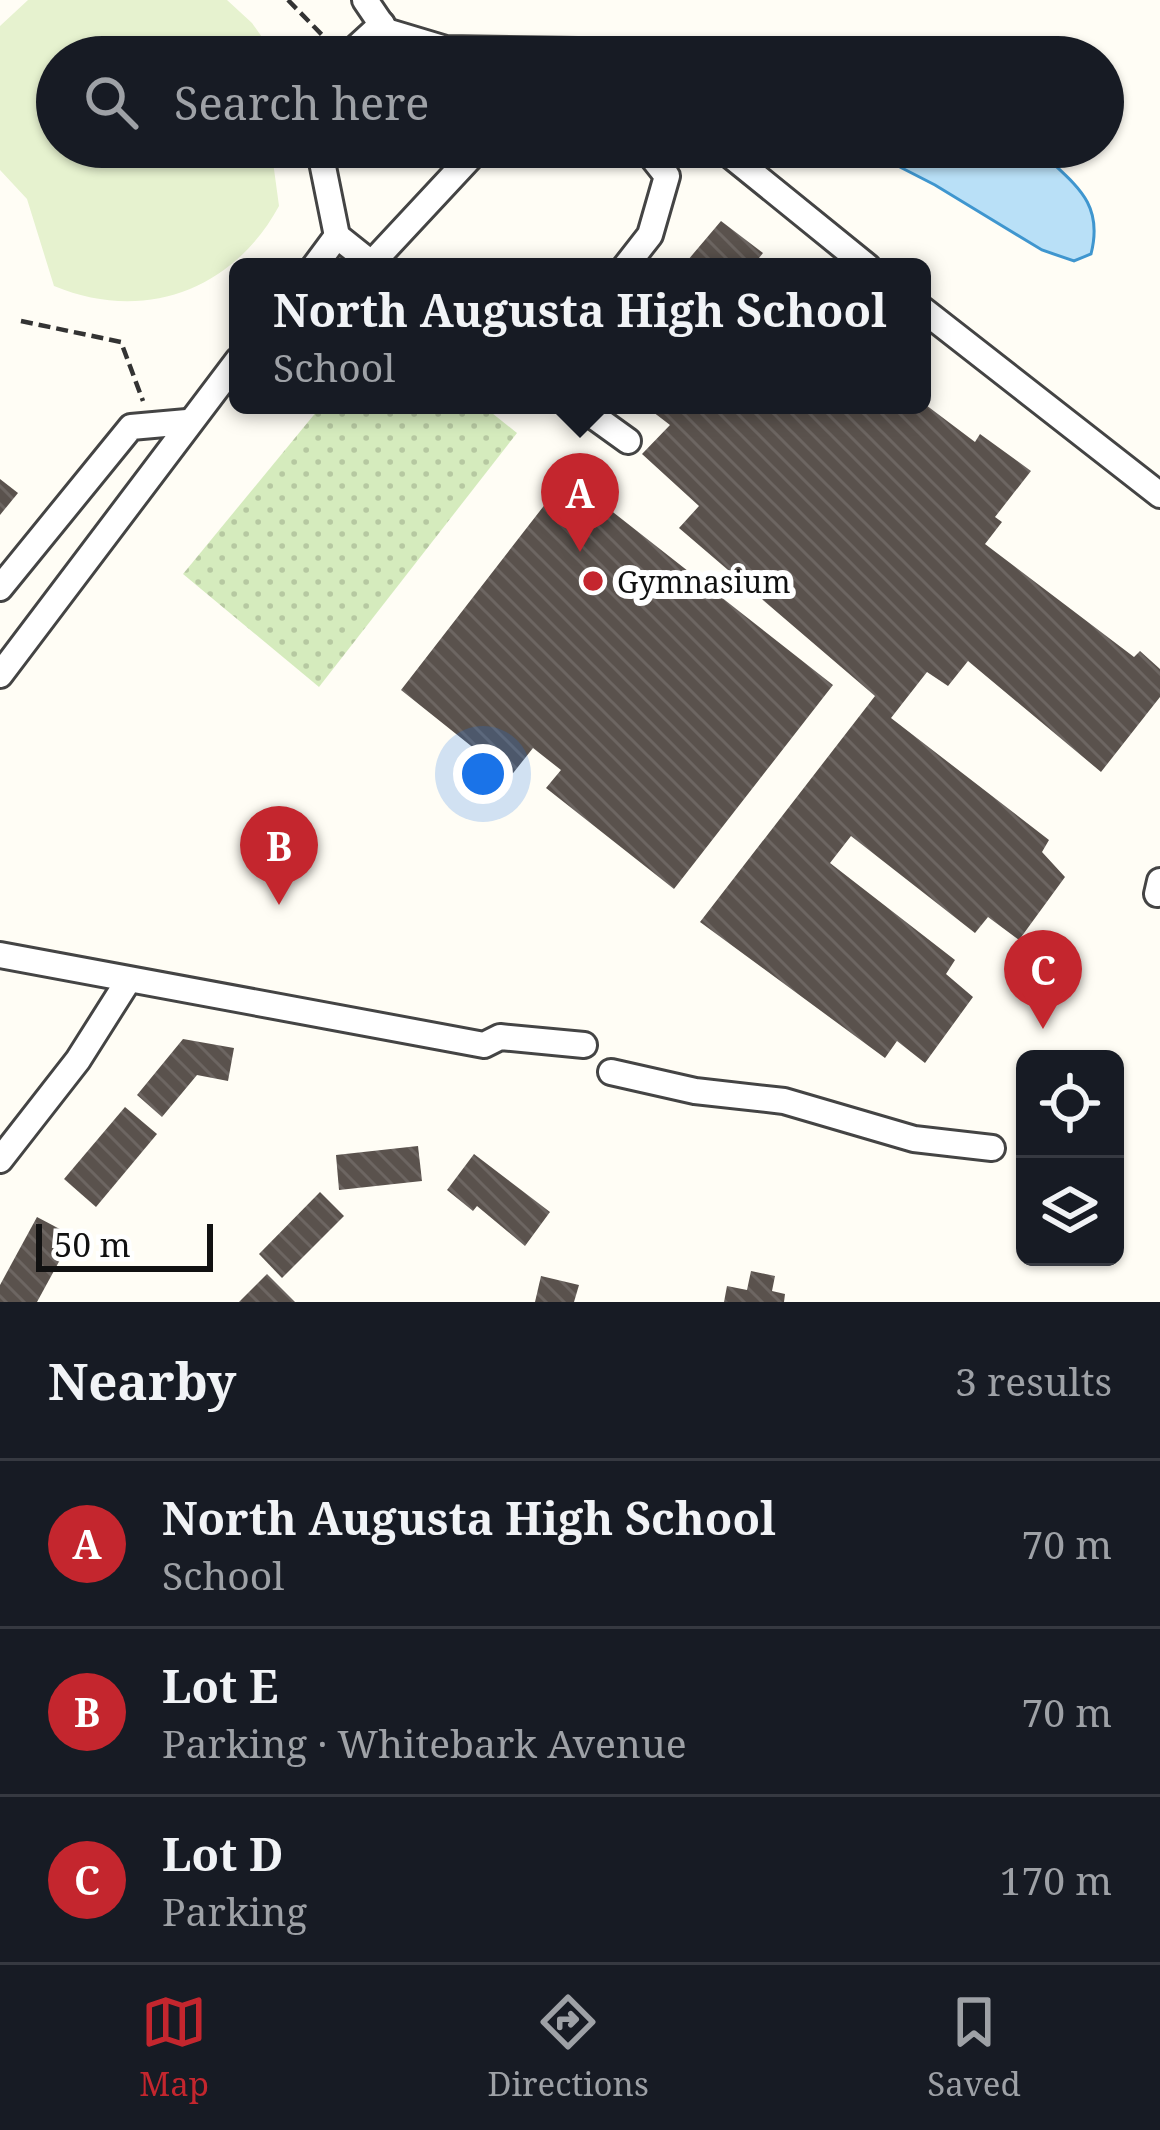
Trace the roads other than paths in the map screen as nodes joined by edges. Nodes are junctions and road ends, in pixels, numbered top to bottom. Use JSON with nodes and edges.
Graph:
{"nodes":[{"id":1,"x":365,"y":0,"type":"edge"},
{"id":2,"x":382,"y":23,"type":"junction"},
{"id":3,"x":362,"y":36,"type":"edge"},
{"id":4,"x":403,"y":36,"type":"edge"},
{"id":5,"x":323,"y":168,"type":"edge"},
{"id":6,"x":461,"y":168,"type":"edge"},
{"id":7,"x":661,"y":168,"type":"edge"},
{"id":8,"x":746,"y":168,"type":"edge"},
{"id":9,"x":337,"y":236,"type":"junction"},
{"id":10,"x":321,"y":258,"type":"edge"},
{"id":11,"x":365,"y":258,"type":"edge"},
{"id":12,"x":380,"y":258,"type":"edge"},
{"id":13,"x":632,"y":258,"type":"edge"},
{"id":14,"x":857,"y":258,"type":"edge"},
{"id":15,"x":931,"y":316,"type":"edge"},
{"id":16,"x":229,"y":371,"type":"edge"},
{"id":17,"x":590,"y":414,"type":"edge"},
{"id":18,"x":187,"y":422,"type":"junction"},
{"id":19,"x":628,"y":441,"type":"dead end"},
{"id":20,"x":1160,"y":495,"type":"edge"},
{"id":21,"x":0,"y":588,"type":"edge"},
{"id":22,"x":0,"y":675,"type":"edge"},
{"id":23,"x":0,"y":955,"type":"edge"},
{"id":24,"x":128,"y":981,"type":"junction"},
{"id":25,"x":584,"y":1045,"type":"dead end"},
{"id":26,"x":611,"y":1072,"type":"dead end"},
{"id":27,"x":992,"y":1148,"type":"dead end"},
{"id":28,"x":0,"y":1160,"type":"edge"}],
"edges":[{"from":1,"to":2,"type":"street"},
{"from":2,"to":3,"type":"street"},
{"from":2,"to":4,"type":"street"},
{"from":5,"to":9,"type":"street"},
{"from":6,"to":12,"type":"street"},
{"from":7,"to":13,"type":"street"},
{"from":8,"to":14,"type":"street"},
{"from":9,"to":10,"type":"street"},
{"from":9,"to":11,"type":"street"},
{"from":15,"to":20,"type":"street"},
{"from":16,"to":18,"type":"street"},
{"from":17,"to":19,"type":"street"},
{"from":18,"to":21,"type":"street"},
{"from":18,"to":22,"type":"street"},
{"from":23,"to":24,"type":"street"},
{"from":24,"to":25,"type":"street"},
{"from":24,"to":28,"type":"street"},
{"from":26,"to":27,"type":"street"}]}
